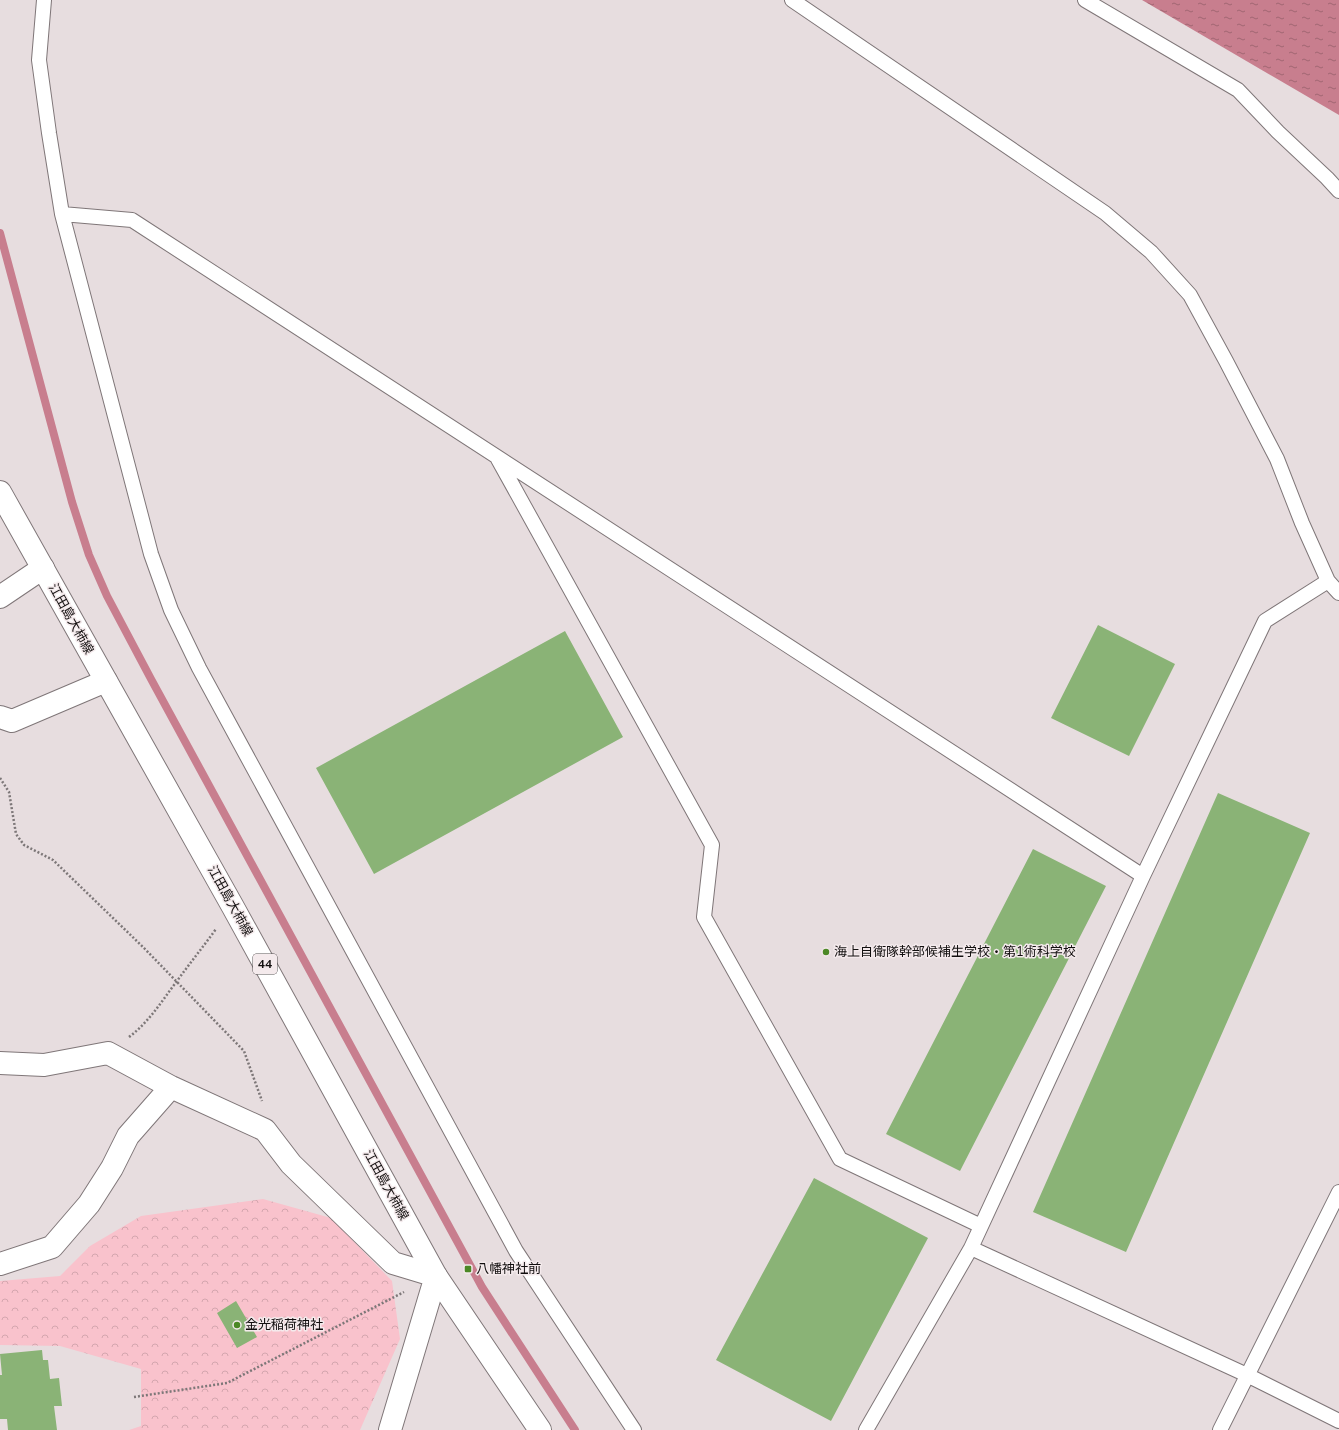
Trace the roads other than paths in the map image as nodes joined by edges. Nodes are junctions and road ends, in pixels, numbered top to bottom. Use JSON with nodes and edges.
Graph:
{"nodes":[{"id":1,"x":44,"y":0,"type":"edge"},
{"id":2,"x":792,"y":0,"type":"edge"},
{"id":3,"x":1085,"y":0,"type":"edge"},
{"id":4,"x":1339,"y":192,"type":"edge"},
{"id":5,"x":62,"y":214,"type":"junction"},
{"id":6,"x":496,"y":456,"type":"junction"},
{"id":7,"x":0,"y":492,"type":"edge"},
{"id":8,"x":43,"y":568,"type":"junction"},
{"id":9,"x":1328,"y":581,"type":"junction"},
{"id":10,"x":1339,"y":593,"type":"edge"},
{"id":11,"x":0,"y":597,"type":"edge"},
{"id":12,"x":106,"y":681,"type":"junction"},
{"id":13,"x":0,"y":717,"type":"edge"},
{"id":14,"x":1144,"y":876,"type":"junction"},
{"id":15,"x":0,"y":1063,"type":"edge"},
{"id":16,"x":171,"y":1087,"type":"junction"},
{"id":17,"x":1339,"y":1192,"type":"edge"},
{"id":18,"x":981,"y":1226,"type":"junction"},
{"id":19,"x":971,"y":1248,"type":"junction"},
{"id":20,"x":0,"y":1264,"type":"edge"},
{"id":21,"x":436,"y":1276,"type":"junction"},
{"id":22,"x":1247,"y":1375,"type":"junction"},
{"id":23,"x":1339,"y":1421,"type":"edge"},
{"id":24,"x":390,"y":1430,"type":"edge"},
{"id":25,"x":540,"y":1430,"type":"edge"},
{"id":26,"x":634,"y":1430,"type":"edge"},
{"id":27,"x":866,"y":1430,"type":"edge"},
{"id":28,"x":1220,"y":1430,"type":"edge"}],
"edges":[{"from":1,"to":5,"type":"lane"},
{"from":2,"to":9,"type":"lane"},
{"from":3,"to":4,"type":"lane"},
{"from":5,"to":6,"type":"lane"},
{"from":5,"to":26,"type":"lane"},
{"from":6,"to":14,"type":"lane"},
{"from":6,"to":18,"type":"lane"},
{"from":7,"to":8,"type":"street","name":"江田島大柿線","number":"44"},
{"from":8,"to":11,"type":"street"},
{"from":8,"to":12,"type":"street","name":"江田島大柿線","number":"44"},
{"from":9,"to":10,"type":"lane"},
{"from":9,"to":14,"type":"lane"},
{"from":12,"to":13,"type":"street"},
{"from":12,"to":21,"type":"street","name":"江田島大柿線","number":"44"},
{"from":14,"to":18,"type":"lane"},
{"from":15,"to":16,"type":"street"},
{"from":16,"to":20,"type":"street"},
{"from":16,"to":21,"type":"street"},
{"from":17,"to":22,"type":"lane"},
{"from":18,"to":19,"type":"lane"},
{"from":19,"to":22,"type":"lane"},
{"from":19,"to":27,"type":"lane"},
{"from":21,"to":24,"type":"street"},
{"from":21,"to":25,"type":"street","name":"江田島大柿線","number":"44"},
{"from":22,"to":23,"type":"lane"},
{"from":22,"to":28,"type":"lane"}]}
